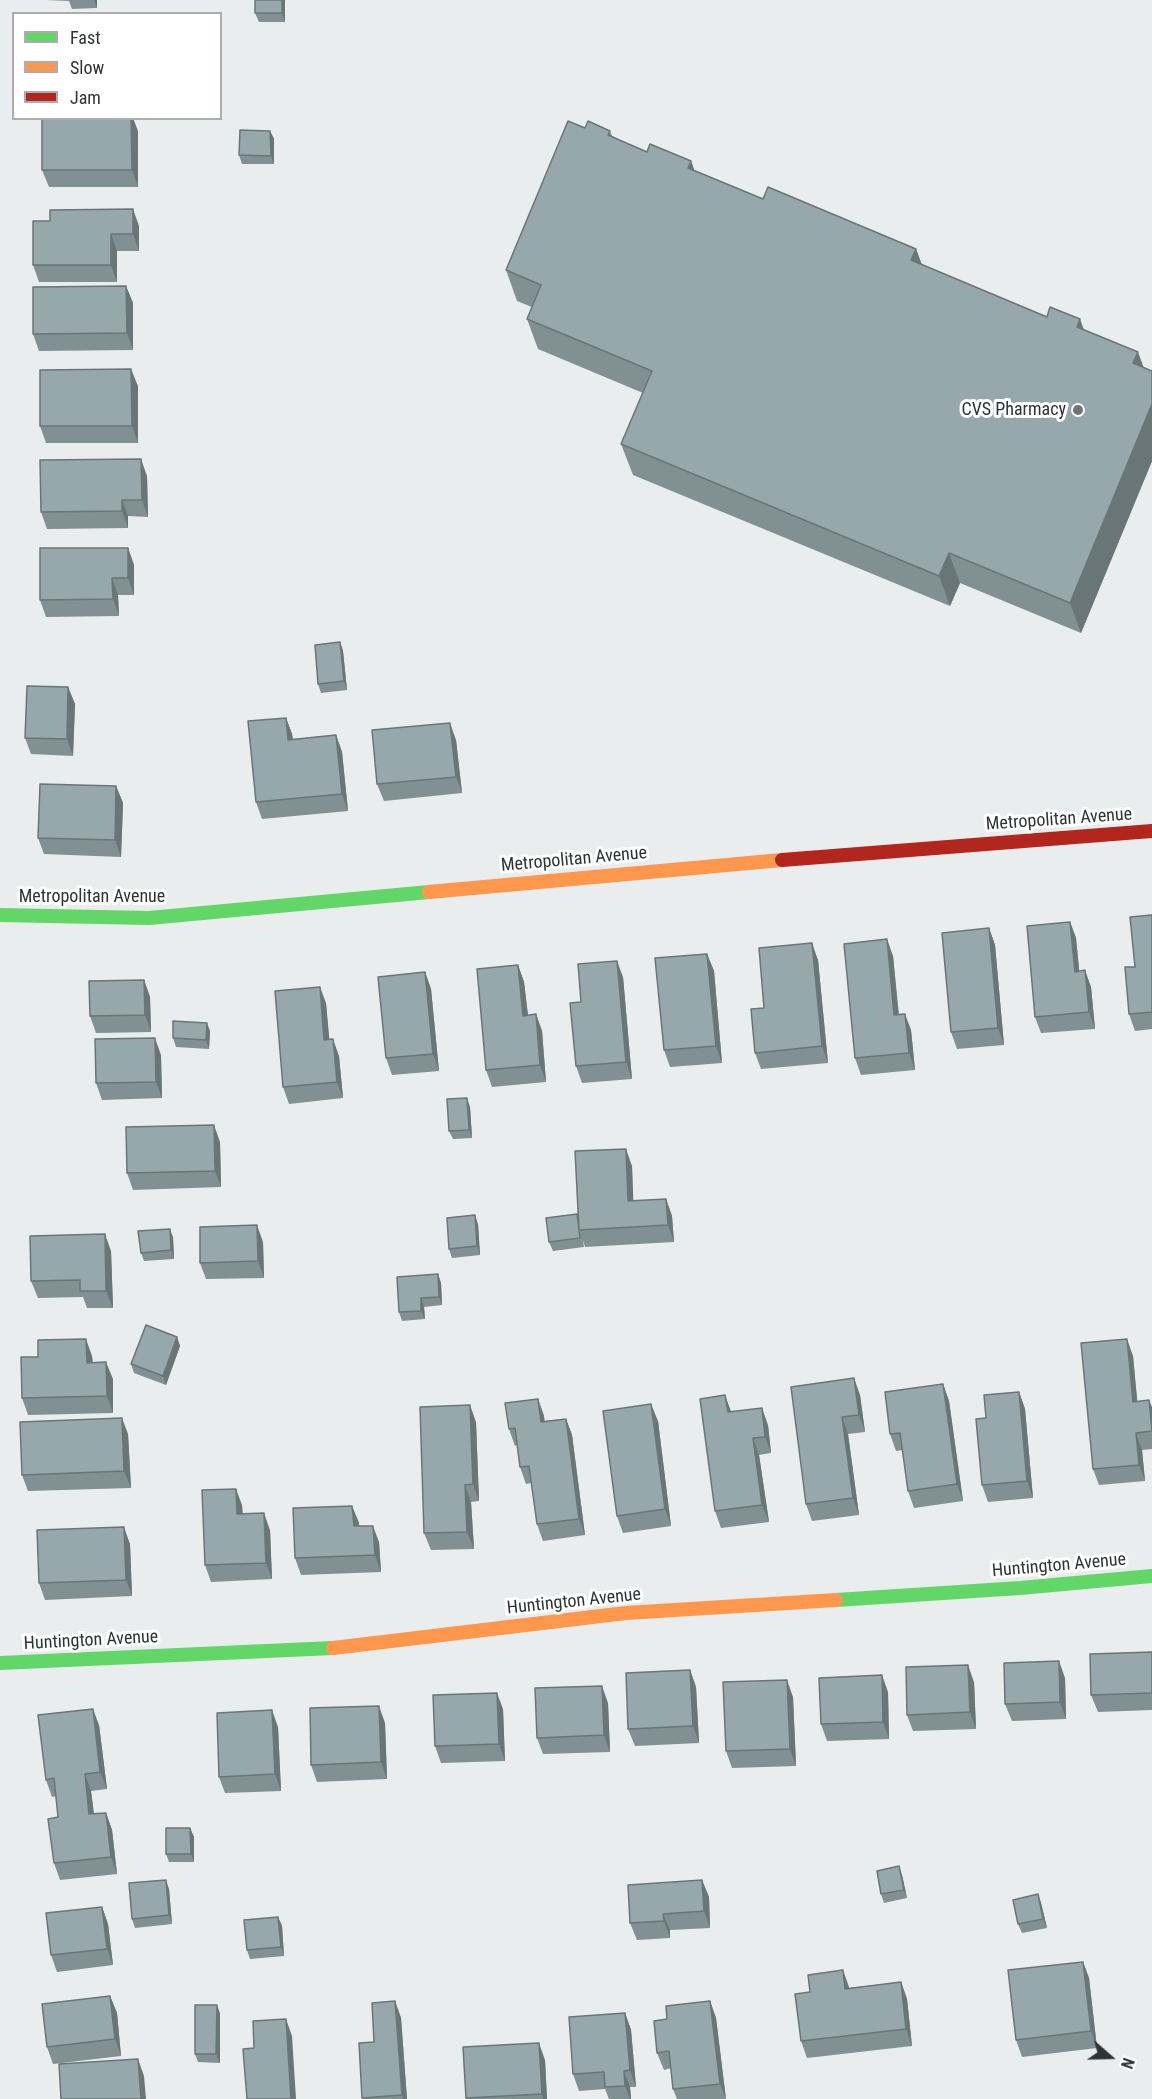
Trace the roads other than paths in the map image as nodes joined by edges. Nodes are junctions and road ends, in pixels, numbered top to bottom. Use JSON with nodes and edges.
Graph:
{"nodes":[{"id":1,"x":1152,"y":831,"type":"edge"},
{"id":2,"x":0,"y":915,"type":"edge"},
{"id":3,"x":1152,"y":1576,"type":"edge"},
{"id":4,"x":0,"y":1663,"type":"edge"}],
"edges":[{"from":1,"to":2,"type":"street","name":"Metropolitan Avenue"},
{"from":3,"to":4,"type":"street","name":"Huntington Avenue"}]}
